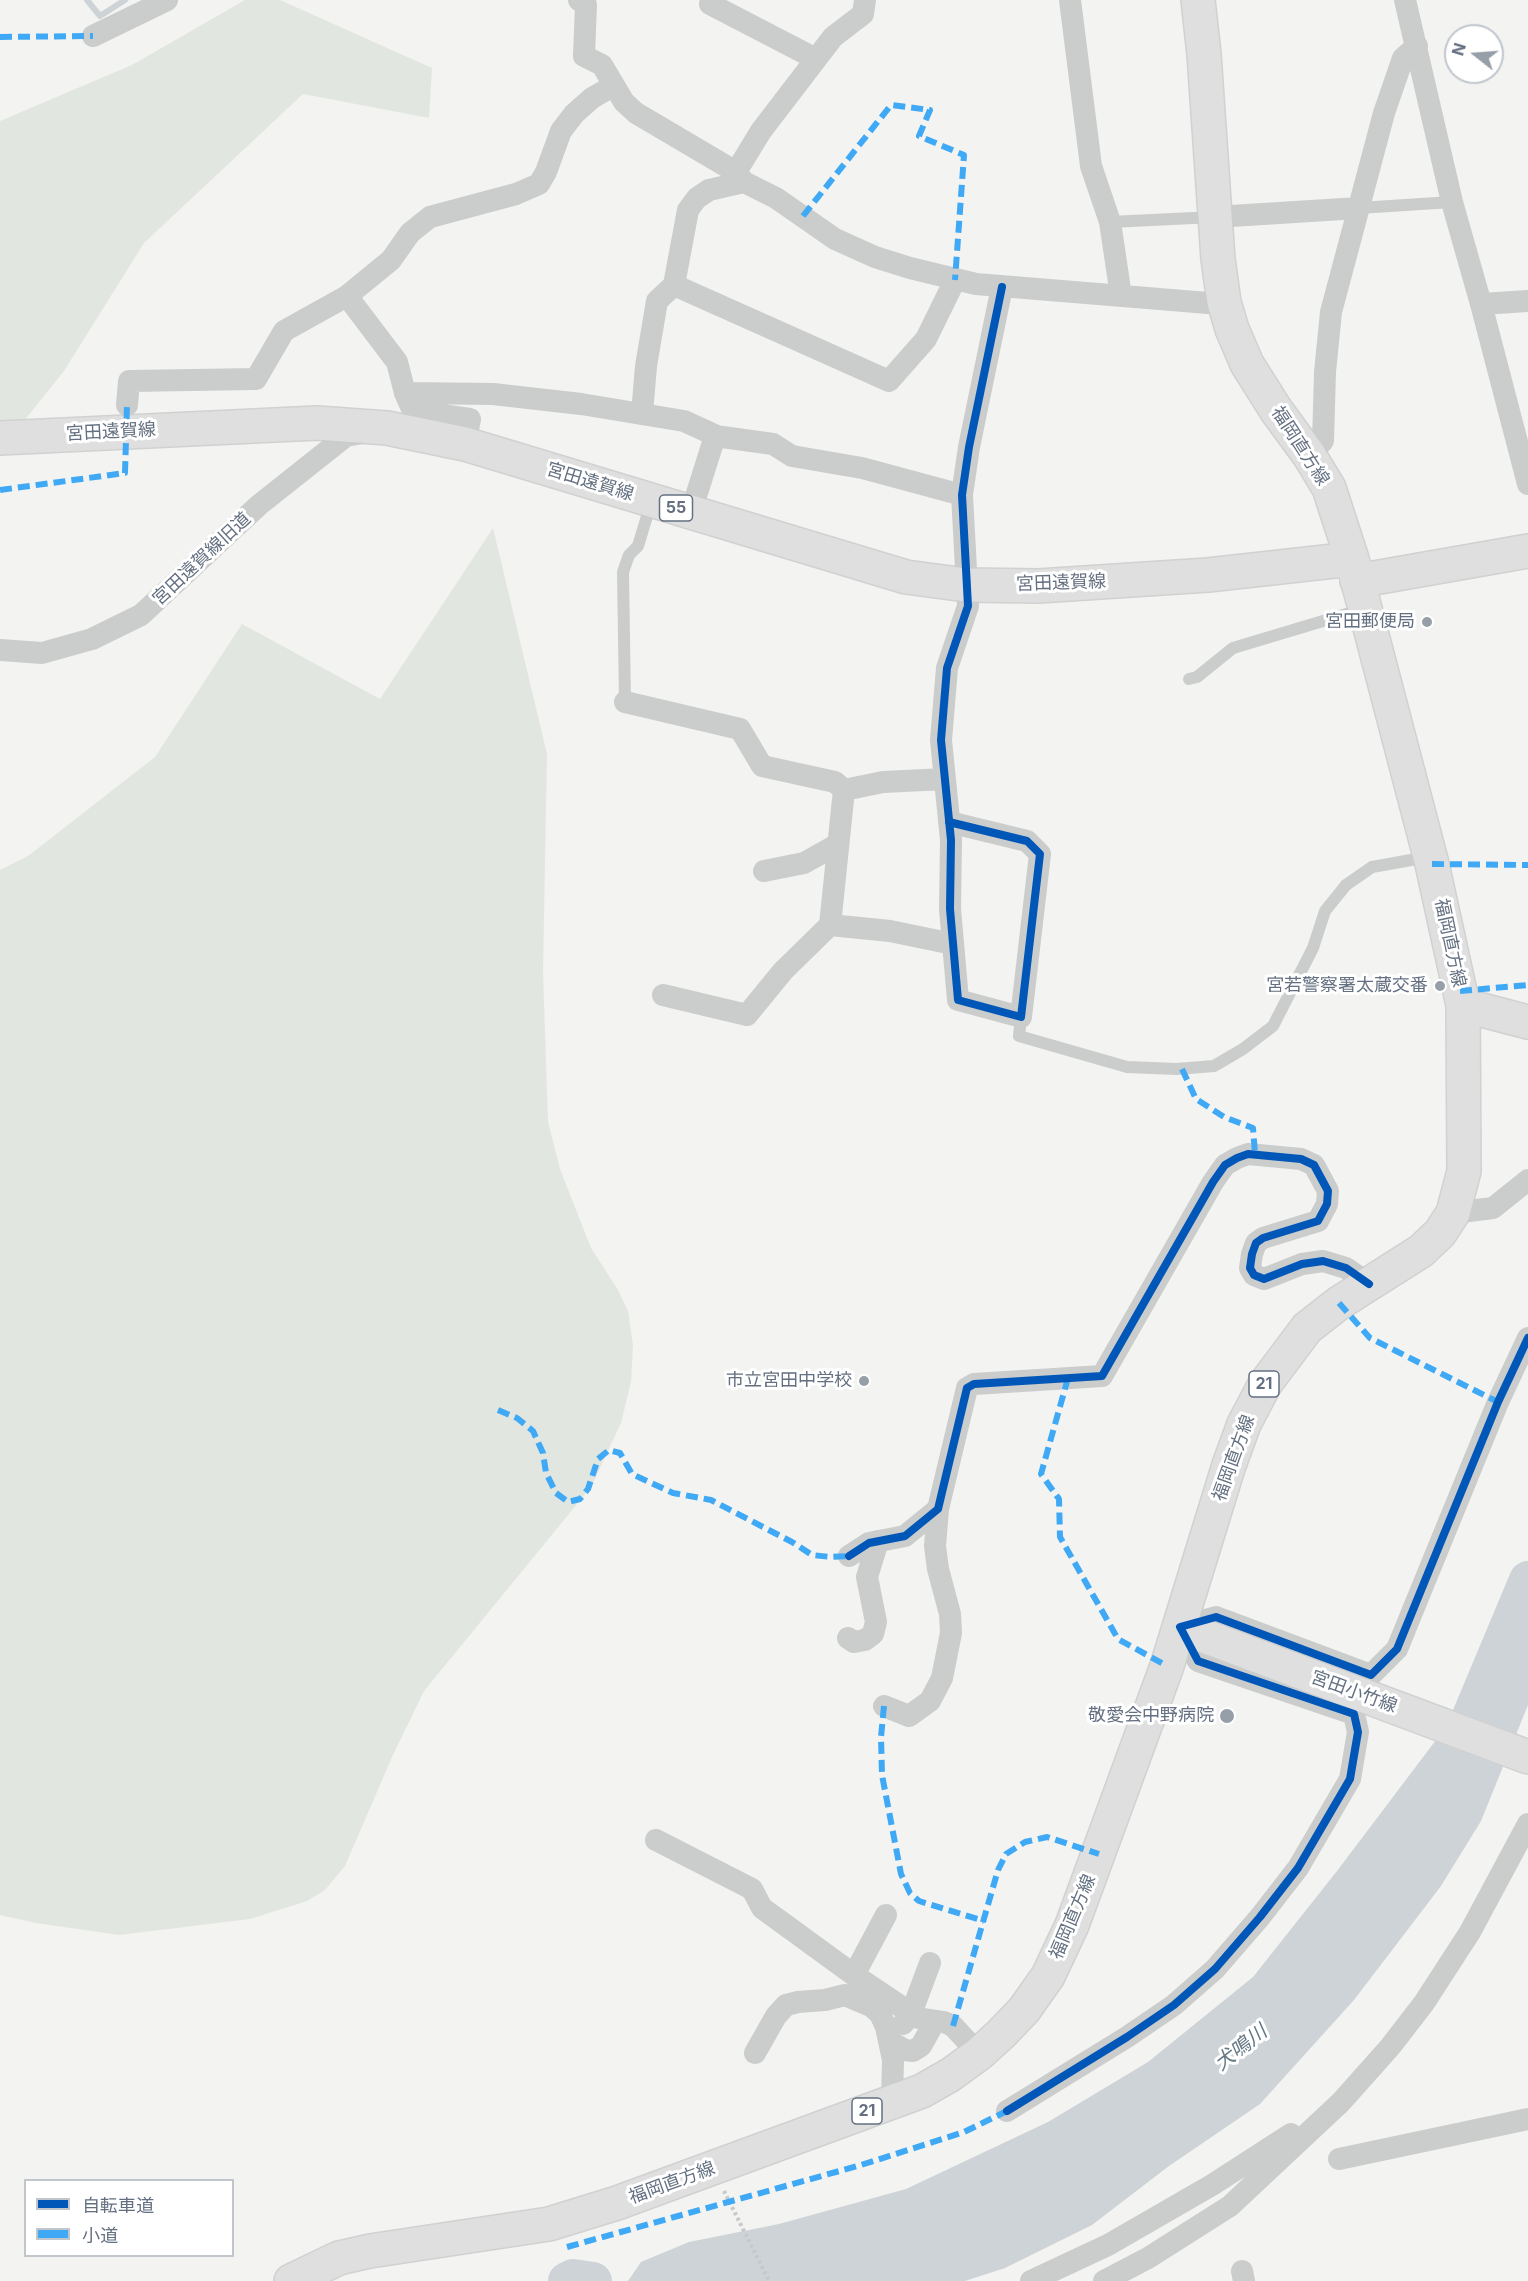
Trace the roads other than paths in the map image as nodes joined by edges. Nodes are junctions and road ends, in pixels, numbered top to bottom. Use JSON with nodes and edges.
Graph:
{"nodes":[{"id":1,"x":167,"y":0,"type":"edge"},
{"id":2,"x":579,"y":0,"type":"edge"},
{"id":3,"x":865,"y":0,"type":"edge"},
{"id":4,"x":1070,"y":0,"type":"edge"},
{"id":5,"x":1198,"y":0,"type":"edge"},
{"id":6,"x":1405,"y":0,"type":"edge"},
{"id":7,"x":710,"y":4,"type":"dead end"},
{"id":8,"x":93,"y":36,"type":"dead end"},
{"id":9,"x":1417,"y":46,"type":"junction"},
{"id":10,"x":816,"y":60,"type":"junction"},
{"id":11,"x":613,"y":86,"type":"junction"},
{"id":12,"x":740,"y":177,"type":"junction"},
{"id":13,"x":1452,"y":202,"type":"junction"},
{"id":14,"x":1359,"y":208,"type":"junction"},
{"id":15,"x":1215,"y":217,"type":"junction"},
{"id":16,"x":1110,"y":222,"type":"junction"},
{"id":17,"x":955,"y":280,"type":"junction"},
{"id":18,"x":674,"y":285,"type":"junction"},
{"id":19,"x":1002,"y":287,"type":"junction"},
{"id":20,"x":346,"y":296,"type":"junction"},
{"id":21,"x":1120,"y":296,"type":"junction"},
{"id":22,"x":1528,"y":300,"type":"edge"},
{"id":23,"x":1224,"y":302,"type":"junction"},
{"id":24,"x":1481,"y":304,"type":"junction"},
{"id":25,"x":405,"y":393,"type":"junction"},
{"id":26,"x":127,"y":405,"type":"dead end"},
{"id":27,"x":642,"y":414,"type":"junction"},
{"id":28,"x":387,"y":428,"type":"junction"},
{"id":29,"x":719,"y":437,"type":"junction"},
{"id":30,"x":0,"y":438,"type":"edge"},
{"id":31,"x":1522,"y":441,"type":"edge"},
{"id":32,"x":465,"y":444,"type":"junction"},
{"id":33,"x":1309,"y":455,"type":"junction"},
{"id":34,"x":1528,"y":484,"type":"edge"},
{"id":35,"x":962,"y":495,"type":"junction"},
{"id":36,"x":651,"y":500,"type":"junction"},
{"id":37,"x":691,"y":512,"type":"junction"},
{"id":38,"x":1528,"y":551,"type":"edge"},
{"id":39,"x":1358,"y":583,"type":"junction"},
{"id":40,"x":966,"y":585,"type":"junction"},
{"id":41,"x":0,"y":650,"type":"edge"},
{"id":42,"x":1189,"y":680,"type":"dead end"},
{"id":43,"x":625,"y":702,"type":"joint"},
{"id":44,"x":945,"y":779,"type":"junction"},
{"id":45,"x":844,"y":790,"type":"junction"},
{"id":46,"x":949,"y":822,"type":"junction"},
{"id":47,"x":838,"y":844,"type":"junction"},
{"id":48,"x":1430,"y":857,"type":"junction"},
{"id":49,"x":764,"y":871,"type":"dead end"},
{"id":50,"x":830,"y":925,"type":"junction"},
{"id":51,"x":953,"y":944,"type":"junction"},
{"id":52,"x":663,"y":995,"type":"dead end"},
{"id":53,"x":1463,"y":1005,"type":"junction"},
{"id":54,"x":1021,"y":1017,"type":"junction"},
{"id":55,"x":1528,"y":1022,"type":"edge"},
{"id":56,"x":1528,"y":1180,"type":"edge"},
{"id":57,"x":1453,"y":1213,"type":"junction"},
{"id":58,"x":1369,"y":1284,"type":"junction"},
{"id":59,"x":1528,"y":1338,"type":"edge"},
{"id":60,"x":938,"y":1509,"type":"junction"},
{"id":61,"x":878,"y":1541,"type":"junction"},
{"id":62,"x":849,"y":1556,"type":"dead end"},
{"id":63,"x":1180,"y":1627,"type":"junction"},
{"id":64,"x":848,"y":1638,"type":"dead end"},
{"id":65,"x":884,"y":1706,"type":"dead end"},
{"id":66,"x":1528,"y":1757,"type":"edge"},
{"id":67,"x":1528,"y":1824,"type":"edge"},
{"id":68,"x":657,"y":1840,"type":"dead end"},
{"id":69,"x":885,"y":1915,"type":"dead end"},
{"id":70,"x":930,"y":1963,"type":"dead end"},
{"id":71,"x":854,"y":1975,"type":"junction"},
{"id":72,"x":911,"y":2014,"type":"junction"},
{"id":73,"x":936,"y":2021,"type":"junction"},
{"id":74,"x":893,"y":2044,"type":"junction"},
{"id":75,"x":755,"y":2053,"type":"dead end"},
{"id":76,"x":979,"y":2054,"type":"junction"},
{"id":77,"x":892,"y":2102,"type":"junction"},
{"id":78,"x":1341,"y":2102,"type":"junction"},
{"id":79,"x":1007,"y":2111,"type":"dead end"},
{"id":80,"x":1528,"y":2119,"type":"edge"},
{"id":81,"x":1339,"y":2159,"type":"dead end"},
{"id":82,"x":291,"y":2281,"type":"edge"},
{"id":83,"x":1032,"y":2281,"type":"edge"},
{"id":84,"x":1104,"y":2281,"type":"edge"}],
"edges":[{"from":1,"to":8,"type":"street"},
{"from":2,"to":11,"type":"street"},
{"from":3,"to":10,"type":"street"},
{"from":4,"to":16,"type":"street"},
{"from":5,"to":15,"type":"main road","name":"福岡直方線","number":"21"},
{"from":6,"to":9,"type":"street"},
{"from":7,"to":10,"type":"street"},
{"from":9,"to":13,"type":"street"},
{"from":9,"to":14,"type":"street"},
{"from":10,"to":12,"type":"street"},
{"from":11,"to":12,"type":"street"},
{"from":11,"to":20,"type":"street"},
{"from":12,"to":17,"type":"street"},
{"from":12,"to":18,"type":"street"},
{"from":13,"to":14,"type":"lane"},
{"from":13,"to":24,"type":"street"},
{"from":14,"to":15,"type":"street"},
{"from":14,"to":33,"type":"street"},
{"from":15,"to":16,"type":"lane"},
{"from":15,"to":23,"type":"main road","name":"福岡直方線","number":"21"},
{"from":16,"to":21,"type":"street"},
{"from":17,"to":18,"type":"street"},
{"from":17,"to":19,"type":"street"},
{"from":18,"to":27,"type":"street"},
{"from":19,"to":21,"type":"street"},
{"from":19,"to":35,"type":"street"},
{"from":20,"to":25,"type":"street"},
{"from":20,"to":26,"type":"street"},
{"from":21,"to":23,"type":"street"},
{"from":22,"to":24,"type":"street"},
{"from":23,"to":33,"type":"main road","name":"福岡直方線","number":"21"},
{"from":24,"to":31,"type":"street"},
{"from":25,"to":27,"type":"street"},
{"from":25,"to":32,"type":"street"},
{"from":27,"to":29,"type":"street"},
{"from":28,"to":30,"type":"main road","name":"宮田遠賀線","number":"55"},
{"from":28,"to":32,"type":"main road","name":"宮田遠賀線","number":"55"},
{"from":28,"to":41,"type":"street","name":"宮田遠賀線旧道"},
{"from":29,"to":35,"type":"street"},
{"from":29,"to":37,"type":"street"},
{"from":31,"to":34,"type":"street"},
{"from":32,"to":36,"type":"main road","name":"宮田遠賀線","number":"55"},
{"from":33,"to":39,"type":"main road","name":"福岡直方線","number":"21"},
{"from":35,"to":40,"type":"street"},
{"from":36,"to":37,"type":"main road","name":"宮田遠賀線","number":"55"},
{"from":36,"to":43,"type":"lane"},
{"from":37,"to":40,"type":"main road","name":"宮田遠賀線","number":"55"},
{"from":38,"to":39,"type":"main road","name":"宮田遠賀線"},
{"from":39,"to":40,"type":"main road","name":"宮田遠賀線","number":"55"},
{"from":39,"to":42,"type":"lane"},
{"from":39,"to":48,"type":"main road","name":"福岡直方線","number":"21"},
{"from":40,"to":44,"type":"street"},
{"from":43,"to":45,"type":"street"},
{"from":44,"to":45,"type":"street"},
{"from":44,"to":46,"type":"street"},
{"from":45,"to":47,"type":"street"},
{"from":46,"to":51,"type":"street"},
{"from":46,"to":54,"type":"street"},
{"from":47,"to":49,"type":"street"},
{"from":47,"to":50,"type":"street"},
{"from":48,"to":53,"type":"main road","name":"福岡直方線","number":"21"},
{"from":48,"to":54,"type":"lane"},
{"from":50,"to":51,"type":"street"},
{"from":50,"to":52,"type":"street"},
{"from":51,"to":54,"type":"street"},
{"from":53,"to":55,"type":"main road"},
{"from":53,"to":57,"type":"main road","name":"福岡直方線","number":"21"},
{"from":56,"to":57,"type":"street"},
{"from":57,"to":58,"type":"main road","name":"福岡直方線","number":"21"},
{"from":58,"to":60,"type":"street"},
{"from":58,"to":63,"type":"main road","name":"福岡直方線","number":"21"},
{"from":59,"to":63,"type":"street"},
{"from":60,"to":61,"type":"street"},
{"from":60,"to":65,"type":"street"},
{"from":61,"to":62,"type":"street"},
{"from":61,"to":64,"type":"street"},
{"from":63,"to":66,"type":"main road","name":"宮田小竹線"},
{"from":63,"to":76,"type":"main road","name":"福岡直方線","number":"21"},
{"from":63,"to":79,"type":"street"},
{"from":67,"to":78,"type":"street"},
{"from":68,"to":71,"type":"street"},
{"from":69,"to":71,"type":"street"},
{"from":70,"to":72,"type":"street"},
{"from":71,"to":72,"type":"street"},
{"from":72,"to":73,"type":"street"},
{"from":72,"to":74,"type":"street"},
{"from":73,"to":74,"type":"street"},
{"from":73,"to":76,"type":"street"},
{"from":74,"to":75,"type":"street"},
{"from":74,"to":77,"type":"street"},
{"from":76,"to":77,"type":"main road","name":"福岡直方線","number":"21"},
{"from":77,"to":82,"type":"main road","name":"福岡直方線","number":"21"},
{"from":78,"to":83,"type":"street"},
{"from":78,"to":84,"type":"street"},
{"from":80,"to":81,"type":"street"}]}
